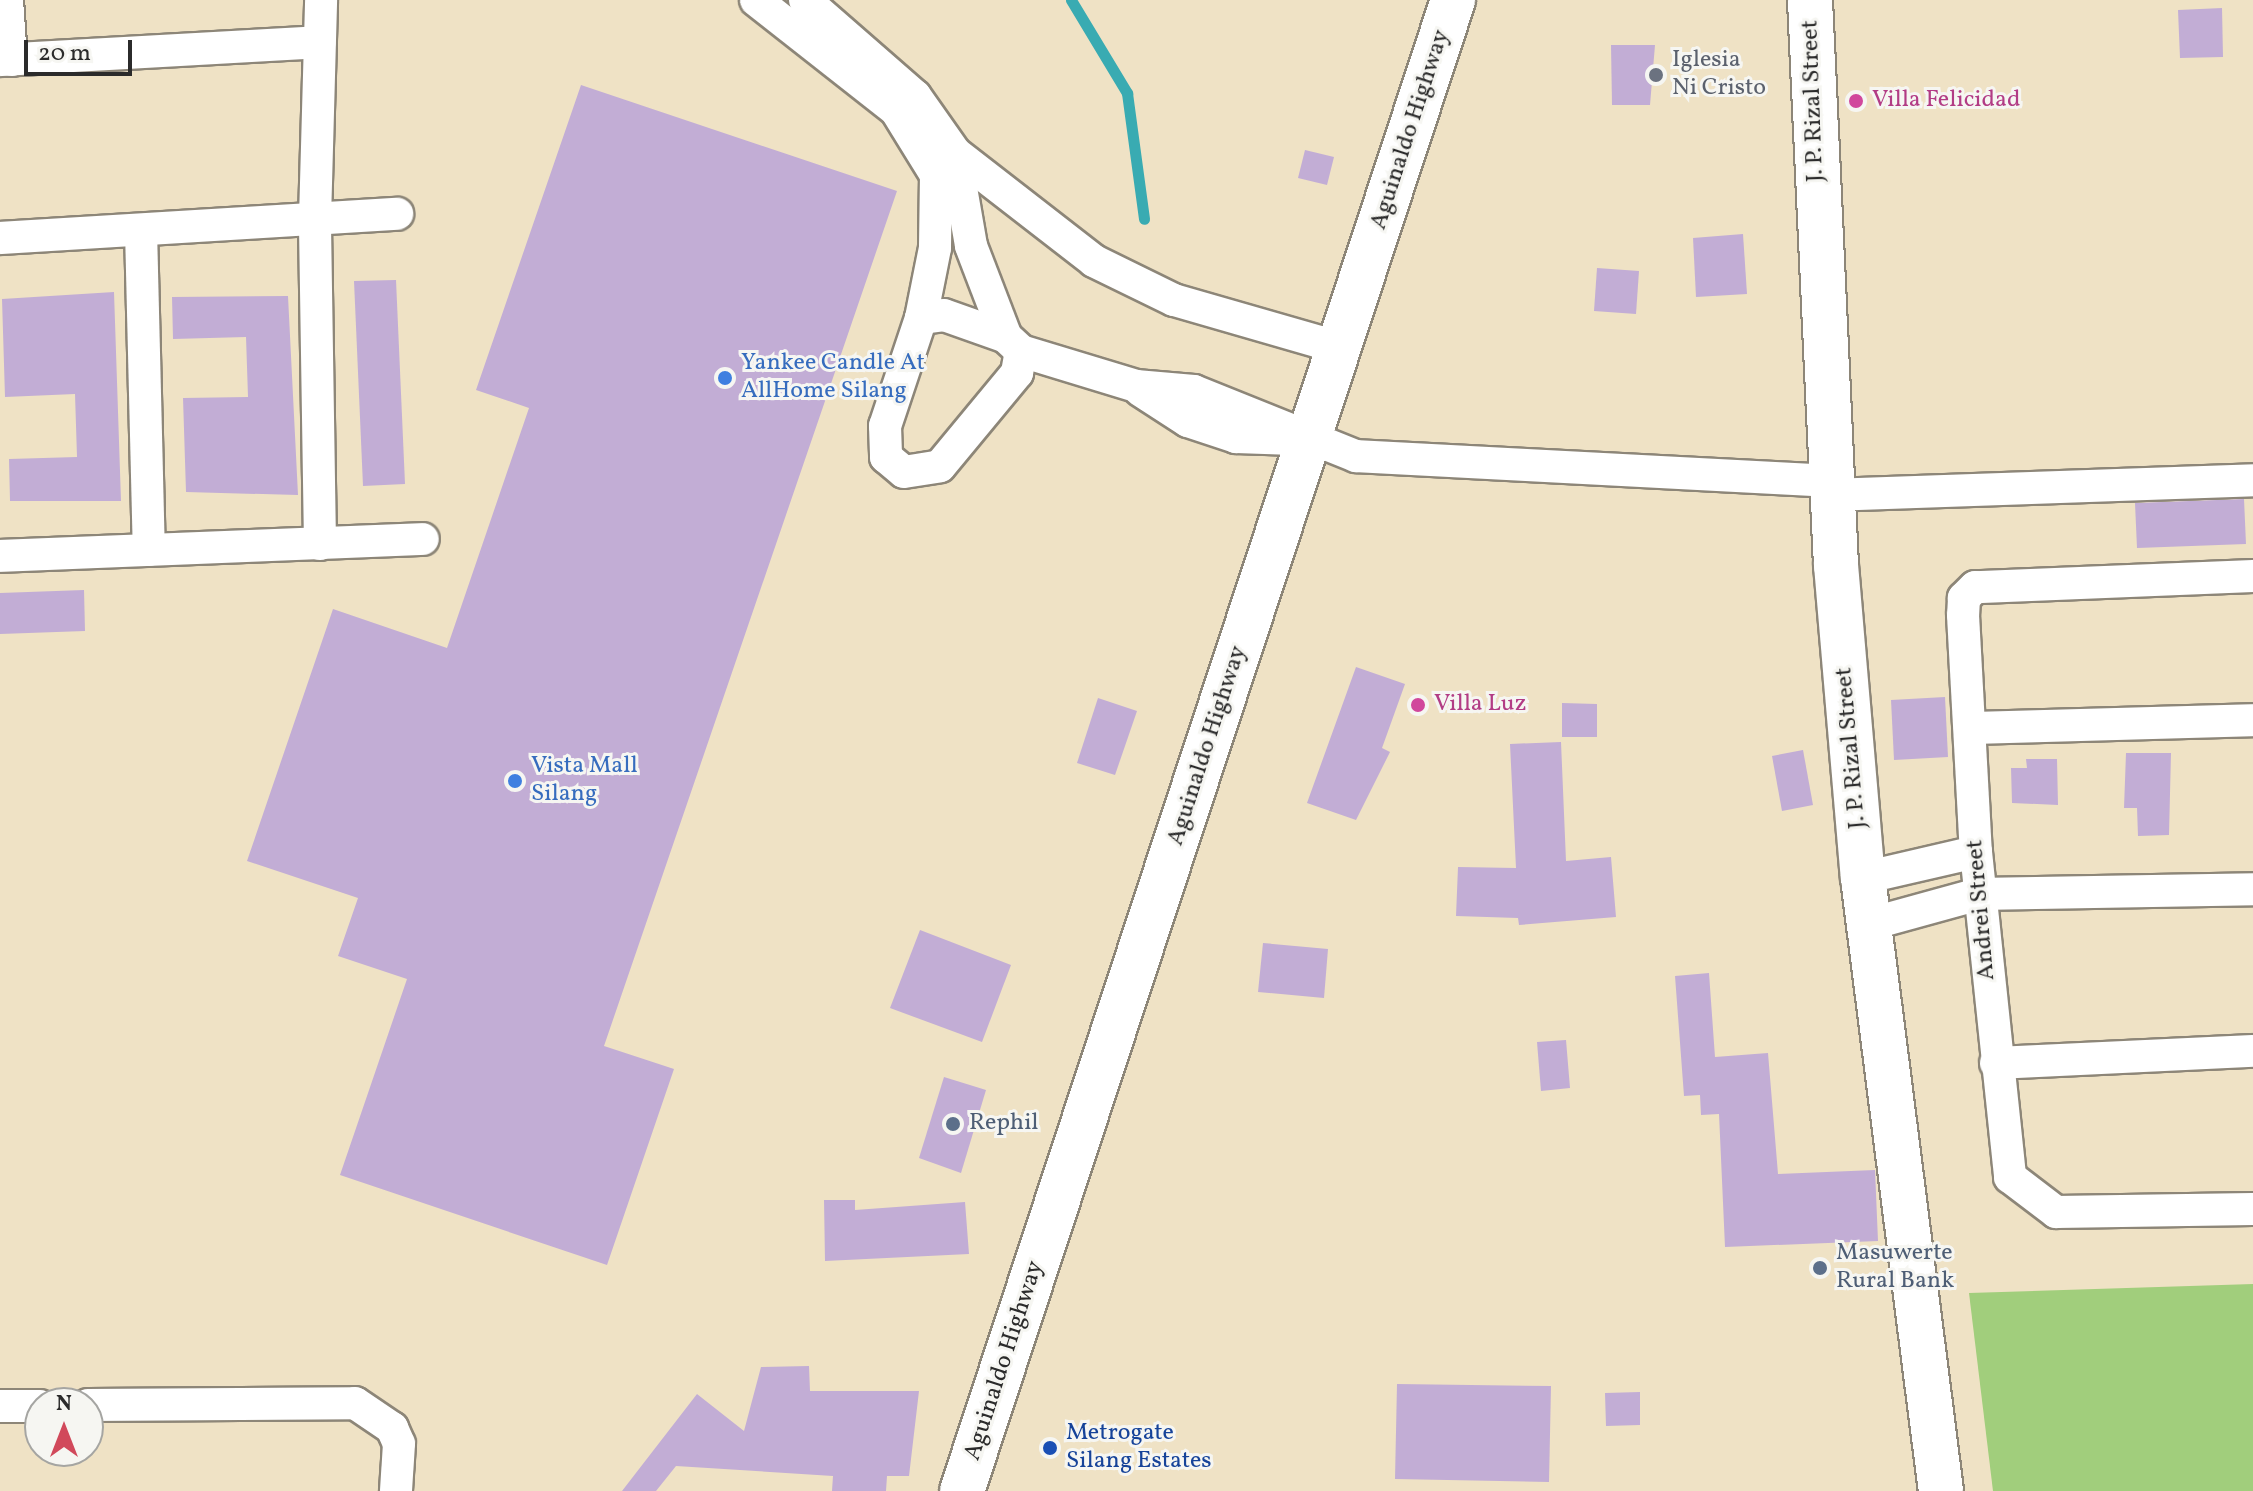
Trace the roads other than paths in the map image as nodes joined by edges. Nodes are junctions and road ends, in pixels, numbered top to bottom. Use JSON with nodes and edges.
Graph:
{"nodes":[{"id":1,"x":7,"y":0,"type":"edge"},
{"id":2,"x":321,"y":0,"type":"edge"},
{"id":3,"x":756,"y":0,"type":"edge"},
{"id":4,"x":805,"y":0,"type":"edge"},
{"id":5,"x":1453,"y":0,"type":"edge"},
{"id":6,"x":1810,"y":0,"type":"edge"},
{"id":7,"x":319,"y":42,"type":"junction"},
{"id":8,"x":5,"y":60,"type":"edge"},
{"id":9,"x":955,"y":153,"type":"junction"},
{"id":10,"x":397,"y":214,"type":"dead end"},
{"id":11,"x":315,"y":219,"type":"junction"},
{"id":12,"x":141,"y":230,"type":"junction"},
{"id":13,"x":0,"y":238,"type":"edge"},
{"id":14,"x":921,"y":318,"type":"junction"},
{"id":15,"x":1013,"y":344,"type":"junction"},
{"id":16,"x":1340,"y":348,"type":"junction"},
{"id":17,"x":1309,"y":440,"type":"junction"},
{"id":18,"x":2253,"y":480,"type":"edge"},
{"id":19,"x":1830,"y":488,"type":"junction"},
{"id":20,"x":423,"y":539,"type":"dead end"},
{"id":21,"x":320,"y":544,"type":"junction"},
{"id":22,"x":149,"y":550,"type":"junction"},
{"id":23,"x":0,"y":556,"type":"edge"},
{"id":24,"x":2253,"y":576,"type":"edge"},
{"id":25,"x":2253,"y":720,"type":"edge"},
{"id":26,"x":1971,"y":728,"type":"junction"},
{"id":27,"x":1976,"y":852,"type":"junction"},
{"id":28,"x":1863,"y":878,"type":"junction"},
{"id":29,"x":2253,"y":889,"type":"edge"},
{"id":30,"x":1979,"y":894,"type":"junction"},
{"id":31,"x":1870,"y":924,"type":"junction"},
{"id":32,"x":2253,"y":1051,"type":"edge"},
{"id":33,"x":1996,"y":1063,"type":"junction"},
{"id":34,"x":2253,"y":1209,"type":"edge"},
{"id":35,"x":104,"y":1405,"type":"edge"},
{"id":36,"x":0,"y":1406,"type":"edge"},
{"id":37,"x":24,"y":1406,"type":"edge"},
{"id":38,"x":396,"y":1491,"type":"edge"},
{"id":39,"x":962,"y":1491,"type":"edge"},
{"id":40,"x":1941,"y":1491,"type":"edge"}],
"edges":[{"from":1,"to":8,"type":"street"},
{"from":2,"to":7,"type":"street"},
{"from":3,"to":14,"type":"street"},
{"from":4,"to":9,"type":"street"},
{"from":5,"to":16,"type":"main road","name":"Aguinaldo Highway"},
{"from":6,"to":19,"type":"main road","name":"J. P. Rizal Street"},
{"from":7,"to":8,"type":"street"},
{"from":7,"to":11,"type":"street"},
{"from":9,"to":15,"type":"street"},
{"from":9,"to":16,"type":"street"},
{"from":10,"to":11,"type":"street"},
{"from":11,"to":12,"type":"street"},
{"from":11,"to":21,"type":"street"},
{"from":12,"to":13,"type":"street"},
{"from":12,"to":22,"type":"street"},
{"from":14,"to":15,"type":"street"},
{"from":14,"to":15,"type":"street"},
{"from":15,"to":17,"type":"street"},
{"from":16,"to":17,"type":"main road","name":"Aguinaldo Highway"},
{"from":17,"to":19,"type":"street"},
{"from":17,"to":39,"type":"main road","name":"Aguinaldo Highway"},
{"from":18,"to":19,"type":"street"},
{"from":19,"to":28,"type":"main road","name":"J. P. Rizal Street"},
{"from":20,"to":21,"type":"street"},
{"from":21,"to":22,"type":"street"},
{"from":22,"to":23,"type":"street"},
{"from":24,"to":26,"type":"street","name":"Andrei Street"},
{"from":25,"to":26,"type":"street"},
{"from":26,"to":27,"type":"street","name":"Andrei Street"},
{"from":27,"to":28,"type":"street"},
{"from":27,"to":30,"type":"street","name":"Andrei Street"},
{"from":28,"to":31,"type":"main road","name":"J. P. Rizal Street"},
{"from":29,"to":30,"type":"street"},
{"from":30,"to":31,"type":"street"},
{"from":30,"to":33,"type":"street","name":"Andrei Street"},
{"from":31,"to":40,"type":"main road","name":"J. P. Rizal Street"},
{"from":32,"to":33,"type":"street"},
{"from":33,"to":34,"type":"street","name":"Andrei Street"},
{"from":35,"to":38,"type":"street"},
{"from":36,"to":37,"type":"street"}]}
